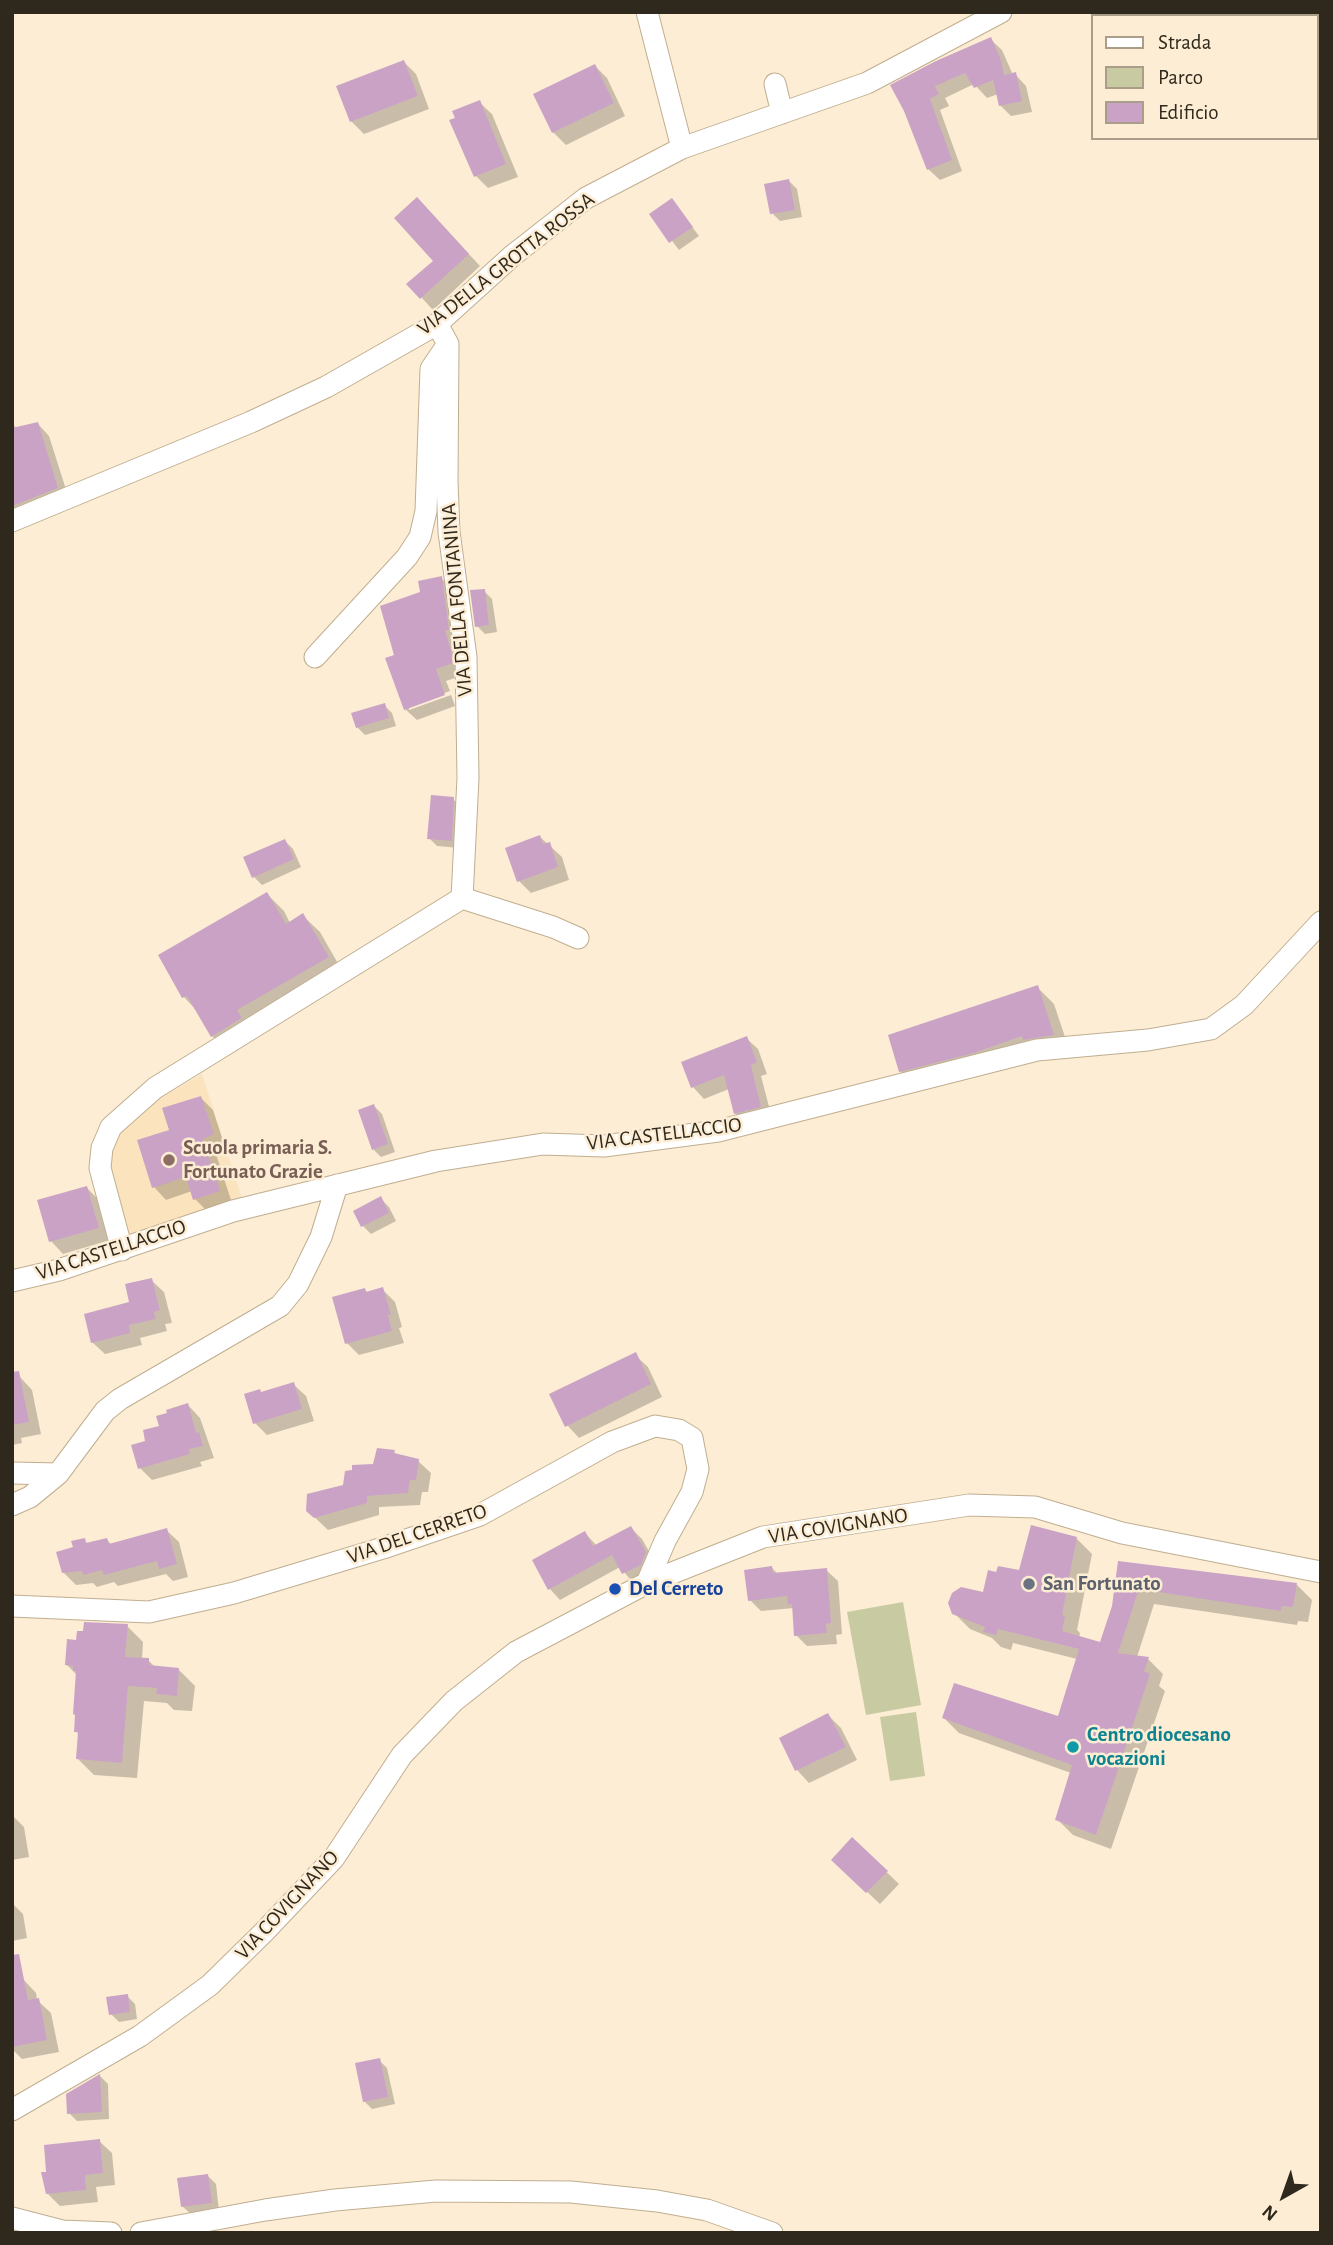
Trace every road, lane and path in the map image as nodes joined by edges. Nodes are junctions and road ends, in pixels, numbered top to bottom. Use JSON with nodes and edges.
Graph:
{"nodes":[{"id":1,"x":647,"y":12,"type":"edge"},
{"id":2,"x":1001,"y":12,"type":"edge"},
{"id":3,"x":775,"y":84,"type":"dead end"},
{"id":4,"x":782,"y":113,"type":"junction"},
{"id":5,"x":681,"y":148,"type":"junction"},
{"id":6,"x":438,"y":324,"type":"junction"},
{"id":7,"x":448,"y":344,"type":"junction"},
{"id":8,"x":12,"y":521,"type":"edge"},
{"id":9,"x":315,"y":657,"type":"dead end"},
{"id":10,"x":462,"y":898,"type":"junction"},
{"id":11,"x":1321,"y":922,"type":"edge"},
{"id":12,"x":578,"y":938,"type":"dead end"},
{"id":13,"x":337,"y":1185,"type":"junction"},
{"id":14,"x":122,"y":1250,"type":"junction"},
{"id":15,"x":12,"y":1281,"type":"edge"},
{"id":16,"x":12,"y":1473,"type":"edge"},
{"id":17,"x":58,"y":1475,"type":"junction"},
{"id":18,"x":12,"y":1505,"type":"edge"},
{"id":19,"x":1321,"y":1572,"type":"edge"},
{"id":20,"x":647,"y":1583,"type":"junction"},
{"id":21,"x":12,"y":1606,"type":"edge"},
{"id":22,"x":12,"y":2110,"type":"edge"},
{"id":23,"x":12,"y":2218,"type":"edge"},
{"id":24,"x":111,"y":2233,"type":"edge"},
{"id":25,"x":142,"y":2233,"type":"edge"},
{"id":26,"x":772,"y":2233,"type":"edge"}],
"edges":[{"from":1,"to":5,"type":"street"},
{"from":2,"to":4,"type":"street","name":"VIA DELLA GROTTA ROSSA"},
{"from":3,"to":4,"type":"street"},
{"from":4,"to":5,"type":"street","name":"VIA DELLA GROTTA ROSSA"},
{"from":5,"to":6,"type":"street","name":"VIA DELLA GROTTA ROSSA"},
{"from":6,"to":7,"type":"street","name":"VIA DELLA FONTANINA"},
{"from":6,"to":8,"type":"street","name":"VIA DELLA GROTTA ROSSA"},
{"from":7,"to":9,"type":"street","name":"VIA DELLA FONTANINA"},
{"from":7,"to":10,"type":"street","name":"VIA DELLA FONTANINA"},
{"from":10,"to":12,"type":"street"},
{"from":10,"to":14,"type":"street"},
{"from":11,"to":13,"type":"street","name":"VIA CASTELLACCIO"},
{"from":13,"to":14,"type":"street","name":"VIA CASTELLACCIO"},
{"from":13,"to":17,"type":"street"},
{"from":14,"to":15,"type":"street","name":"VIA CASTELLACCIO"},
{"from":16,"to":17,"type":"street"},
{"from":17,"to":18,"type":"street"},
{"from":19,"to":20,"type":"street","name":"VIA COVIGNANO"},
{"from":20,"to":21,"type":"street","name":"VIA DEL CERRETO"},
{"from":20,"to":22,"type":"street","name":"VIA COVIGNANO"},
{"from":23,"to":24,"type":"street"},
{"from":25,"to":26,"type":"street"}]}
